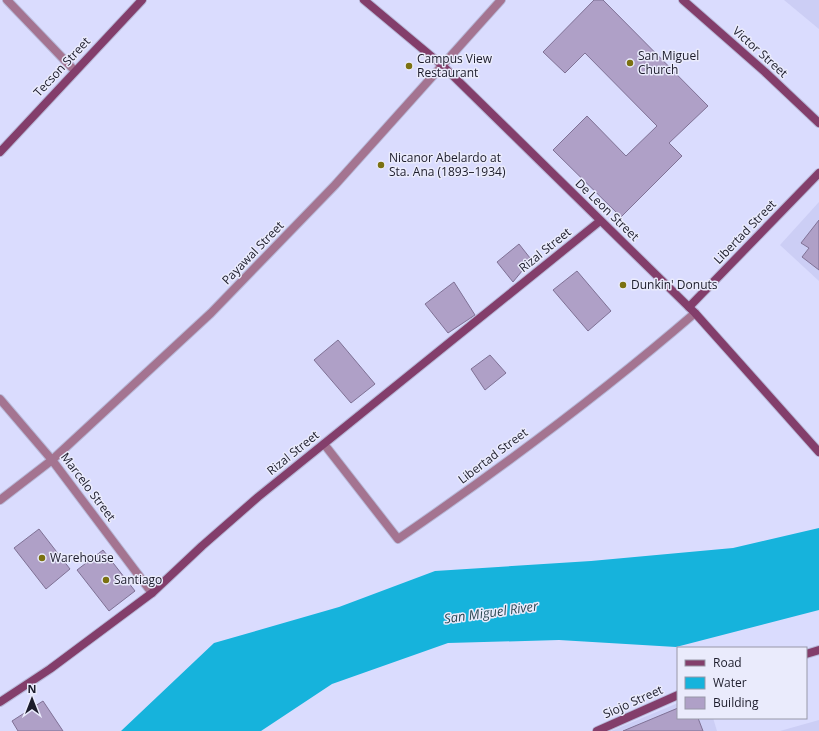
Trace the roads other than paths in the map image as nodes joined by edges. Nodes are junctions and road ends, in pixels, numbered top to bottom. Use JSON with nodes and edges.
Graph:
{"nodes":[{"id":1,"x":7,"y":0,"type":"edge"},
{"id":2,"x":142,"y":0,"type":"edge"},
{"id":3,"x":364,"y":0,"type":"edge"},
{"id":4,"x":501,"y":0,"type":"edge"},
{"id":5,"x":683,"y":0,"type":"edge"},
{"id":6,"x":443,"y":66,"type":"junction"},
{"id":7,"x":75,"y":71,"type":"junction"},
{"id":8,"x":819,"y":123,"type":"edge"},
{"id":9,"x":0,"y":152,"type":"edge"},
{"id":10,"x":819,"y":173,"type":"edge"},
{"id":11,"x":600,"y":221,"type":"junction"},
{"id":12,"x":692,"y":310,"type":"junction"},
{"id":13,"x":0,"y":399,"type":"edge"},
{"id":14,"x":324,"y":444,"type":"junction"},
{"id":15,"x":819,"y":452,"type":"edge"},
{"id":16,"x":52,"y":460,"type":"junction"},
{"id":17,"x":0,"y":500,"type":"edge"},
{"id":18,"x":152,"y":593,"type":"junction"},
{"id":19,"x":819,"y":650,"type":"edge"},
{"id":20,"x":807,"y":654,"type":"edge"},
{"id":21,"x":677,"y":695,"type":"edge"},
{"id":22,"x":0,"y":702,"type":"edge"},
{"id":23,"x":597,"y":731,"type":"edge"}],
"edges":[{"from":1,"to":7,"type":"street"},
{"from":2,"to":7,"type":"main road","name":"Tecson Street"},
{"from":3,"to":6,"type":"main road","name":"De Leon Street"},
{"from":4,"to":6,"type":"street","name":"Payawal Street"},
{"from":5,"to":8,"type":"main road","name":"Victor Street"},
{"from":6,"to":11,"type":"main road","name":"De Leon Street"},
{"from":6,"to":16,"type":"street","name":"Payawal Street"},
{"from":7,"to":9,"type":"main road","name":"Tecson Street"},
{"from":10,"to":12,"type":"main road","name":"Libertad Street"},
{"from":11,"to":12,"type":"main road","name":"De Leon Street"},
{"from":11,"to":14,"type":"main road","name":"Rizal Street"},
{"from":12,"to":14,"type":"street","name":"Libertad Street"},
{"from":12,"to":15,"type":"main road","name":"De Leon Street"},
{"from":13,"to":16,"type":"street","name":"Marcelo Street"},
{"from":14,"to":18,"type":"main road","name":"Rizal Street"},
{"from":16,"to":17,"type":"street","name":"Payawal Street"},
{"from":16,"to":18,"type":"street","name":"Marcelo Street"},
{"from":18,"to":22,"type":"main road","name":"Rizal Street"},
{"from":19,"to":20,"type":"main road"},
{"from":21,"to":23,"type":"main road","name":"Siojo Street"}]}
